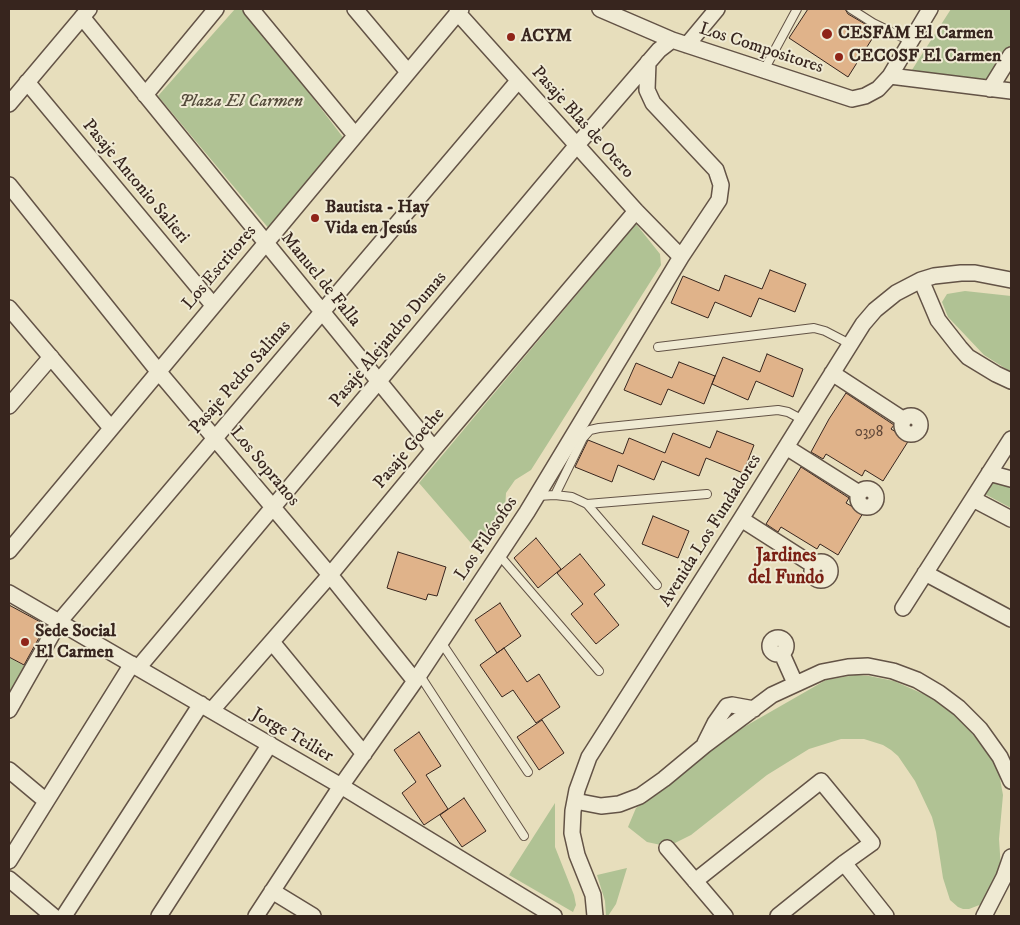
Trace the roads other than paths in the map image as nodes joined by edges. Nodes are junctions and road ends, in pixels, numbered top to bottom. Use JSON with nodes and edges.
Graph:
{"nodes":[{"id":1,"x":216,"y":9,"type":"edge"},
{"id":2,"x":251,"y":9,"type":"edge"},
{"id":3,"x":355,"y":9,"type":"edge"},
{"id":4,"x":600,"y":9,"type":"edge"},
{"id":5,"x":717,"y":9,"type":"edge"},
{"id":6,"x":797,"y":9,"type":"edge"},
{"id":7,"x":851,"y":9,"type":"edge"},
{"id":8,"x":930,"y":9,"type":"edge"},
{"id":9,"x":459,"y":11,"type":"edge"},
{"id":10,"x":85,"y":13,"type":"edge"},
{"id":11,"x":910,"y":41,"type":"junction"},
{"id":12,"x":679,"y":42,"type":"junction"},
{"id":13,"x":1011,"y":56,"type":"edge"},
{"id":14,"x":648,"y":62,"type":"junction"},
{"id":15,"x":764,"y":70,"type":"junction"},
{"id":16,"x":408,"y":72,"type":"junction"},
{"id":17,"x":890,"y":76,"type":"junction"},
{"id":18,"x":518,"y":81,"type":"junction"},
{"id":19,"x":27,"y":82,"type":"junction"},
{"id":20,"x":990,"y":89,"type":"junction"},
{"id":21,"x":1011,"y":91,"type":"edge"},
{"id":22,"x":145,"y":95,"type":"junction"},
{"id":23,"x":9,"y":104,"type":"edge"},
{"id":24,"x":355,"y":136,"type":"junction"},
{"id":25,"x":577,"y":145,"type":"junction"},
{"id":26,"x":9,"y":185,"type":"edge"},
{"id":27,"x":636,"y":211,"type":"junction"},
{"id":28,"x":265,"y":243,"type":"junction"},
{"id":29,"x":680,"y":257,"type":"junction"},
{"id":30,"x":920,"y":280,"type":"junction"},
{"id":31,"x":1011,"y":280,"type":"edge"},
{"id":32,"x":213,"y":305,"type":"junction"},
{"id":33,"x":9,"y":308,"type":"edge"},
{"id":34,"x":322,"y":312,"type":"junction"},
{"id":35,"x":850,"y":344,"type":"junction"},
{"id":36,"x":658,"y":347,"type":"dead end"},
{"id":37,"x":51,"y":357,"type":"junction"},
{"id":38,"x":158,"y":372,"type":"junction"},
{"id":39,"x":832,"y":373,"type":"junction"},
{"id":40,"x":378,"y":381,"type":"junction"},
{"id":41,"x":1011,"y":381,"type":"edge"},
{"id":42,"x":9,"y":406,"type":"edge"},
{"id":43,"x":803,"y":420,"type":"junction"},
{"id":44,"x":904,"y":420,"type":"dead end"},
{"id":45,"x":112,"y":428,"type":"junction"},
{"id":46,"x":214,"y":438,"type":"junction"},
{"id":47,"x":1011,"y":439,"type":"edge"},
{"id":48,"x":786,"y":447,"type":"junction"},
{"id":49,"x":434,"y":450,"type":"junction"},
{"id":50,"x":989,"y":473,"type":"junction"},
{"id":51,"x":1011,"y":478,"type":"edge"},
{"id":52,"x":859,"y":493,"type":"dead end"},
{"id":53,"x":707,"y":494,"type":"dead end"},
{"id":54,"x":554,"y":495,"type":"junction"},
{"id":55,"x":537,"y":496,"type":"junction"},
{"id":56,"x":973,"y":499,"type":"junction"},
{"id":57,"x":587,"y":504,"type":"junction"},
{"id":58,"x":272,"y":506,"type":"junction"},
{"id":59,"x":741,"y":519,"type":"junction"},
{"id":60,"x":1011,"y":519,"type":"edge"},
{"id":61,"x":9,"y":551,"type":"edge"},
{"id":62,"x":499,"y":555,"type":"junction"},
{"id":63,"x":813,"y":565,"type":"dead end"},
{"id":64,"x":925,"y":573,"type":"junction"},
{"id":65,"x":330,"y":575,"type":"junction"},
{"id":66,"x":657,"y":585,"type":"dead end"},
{"id":67,"x":9,"y":593,"type":"edge"},
{"id":68,"x":903,"y":608,"type":"dead end"},
{"id":69,"x":1011,"y":619,"type":"edge"},
{"id":70,"x":59,"y":622,"type":"junction"},
{"id":71,"x":272,"y":642,"type":"junction"},
{"id":72,"x":441,"y":642,"type":"junction"},
{"id":73,"x":782,"y":654,"type":"dead end"},
{"id":74,"x":135,"y":666,"type":"junction"},
{"id":75,"x":599,"y":671,"type":"dead end"},
{"id":76,"x":417,"y":678,"type":"junction"},
{"id":77,"x":795,"y":683,"type":"junction"},
{"id":78,"x":206,"y":707,"type":"junction"},
{"id":79,"x":9,"y":710,"type":"edge"},
{"id":80,"x":270,"y":744,"type":"junction"},
{"id":81,"x":364,"y":754,"type":"junction"},
{"id":82,"x":9,"y":770,"type":"edge"},
{"id":83,"x":528,"y":772,"type":"dead end"},
{"id":84,"x":1011,"y":781,"type":"edge"},
{"id":85,"x":341,"y":786,"type":"junction"},
{"id":86,"x":46,"y":801,"type":"junction"},
{"id":87,"x":575,"y":801,"type":"junction"},
{"id":88,"x":524,"y":836,"type":"dead end"},
{"id":89,"x":667,"y":848,"type":"dead end"},
{"id":90,"x":1011,"y":858,"type":"edge"},
{"id":91,"x":9,"y":861,"type":"edge"},
{"id":92,"x":844,"y":863,"type":"junction"},
{"id":93,"x":9,"y":879,"type":"edge"},
{"id":94,"x":695,"y":881,"type":"junction"},
{"id":95,"x":272,"y":891,"type":"junction"},
{"id":96,"x":52,"y":916,"type":"edge"},
{"id":97,"x":64,"y":916,"type":"edge"},
{"id":98,"x":159,"y":916,"type":"edge"},
{"id":99,"x":256,"y":916,"type":"edge"},
{"id":100,"x":313,"y":916,"type":"edge"},
{"id":101,"x":554,"y":916,"type":"edge"},
{"id":102,"x":595,"y":916,"type":"edge"},
{"id":103,"x":725,"y":916,"type":"edge"},
{"id":104,"x":778,"y":916,"type":"edge"},
{"id":105,"x":886,"y":916,"type":"edge"},
{"id":106,"x":984,"y":916,"type":"edge"}],
"edges":[{"from":1,"to":22,"type":"street"},
{"from":2,"to":24,"type":"street"},
{"from":3,"to":16,"type":"street"},
{"from":4,"to":12,"type":"street","name":"Los Compositores"},
{"from":5,"to":12,"type":"street","name":"Pasaje Alejandro Dumas"},
{"from":6,"to":15,"type":"lane"},
{"from":7,"to":11,"type":"lane"},
{"from":8,"to":11,"type":"street","name":"Los Compositores"},
{"from":9,"to":16,"type":"street","name":"Los Escritores"},
{"from":9,"to":18,"type":"street","name":"Pasaje Blas de Otero"},
{"from":10,"to":19,"type":"street"},
{"from":10,"to":22,"type":"street","name":"Manuel de Falla"},
{"from":11,"to":17,"type":"street","name":"Los Compositores"},
{"from":12,"to":14,"type":"street","name":"Pasaje Alejandro Dumas"},
{"from":12,"to":15,"type":"street","name":"Los Compositores"},
{"from":13,"to":20,"type":"street"},
{"from":14,"to":25,"type":"street","name":"Pasaje Alejandro Dumas"},
{"from":14,"to":29,"type":"street","name":"Los Filósofos"},
{"from":15,"to":17,"type":"street","name":"Los Compositores"},
{"from":16,"to":24,"type":"street","name":"Los Escritores"},
{"from":17,"to":20,"type":"street"},
{"from":18,"to":25,"type":"street","name":"Pasaje Blas de Otero"},
{"from":18,"to":34,"type":"street","name":"Pasaje Pedro Salinas"},
{"from":19,"to":23,"type":"street"},
{"from":19,"to":32,"type":"street","name":"Pasaje Antonio Salieri"},
{"from":20,"to":21,"type":"street"},
{"from":22,"to":28,"type":"street","name":"Manuel de Falla"},
{"from":24,"to":28,"type":"street","name":"Los Escritores"},
{"from":25,"to":27,"type":"street","name":"Pasaje Blas de Otero"},
{"from":25,"to":40,"type":"street","name":"Pasaje Alejandro Dumas"},
{"from":26,"to":38,"type":"street","name":"Los Sopranos"},
{"from":27,"to":29,"type":"street","name":"Pasaje Blas de Otero"},
{"from":27,"to":49,"type":"street","name":"Pasaje Goethe"},
{"from":28,"to":32,"type":"street","name":"Los Escritores"},
{"from":28,"to":34,"type":"street","name":"Manuel de Falla"},
{"from":29,"to":55,"type":"street","name":"Los Filósofos"},
{"from":30,"to":31,"type":"street","name":"Avenida Los Fundadores"},
{"from":30,"to":35,"type":"street","name":"Avenida Los Fundadores"},
{"from":30,"to":41,"type":"street"},
{"from":32,"to":38,"type":"street","name":"Los Escritores"},
{"from":33,"to":37,"type":"street"},
{"from":34,"to":40,"type":"street","name":"Manuel de Falla"},
{"from":34,"to":46,"type":"street","name":"Pasaje Pedro Salinas"},
{"from":35,"to":36,"type":"lane"},
{"from":35,"to":39,"type":"street","name":"Avenida Los Fundadores"},
{"from":37,"to":42,"type":"street"},
{"from":37,"to":45,"type":"street"},
{"from":38,"to":45,"type":"street","name":"Los Escritores"},
{"from":38,"to":46,"type":"street","name":"Los Sopranos"},
{"from":39,"to":43,"type":"street","name":"Avenida Los Fundadores"},
{"from":39,"to":44,"type":"street"},
{"from":40,"to":49,"type":"street","name":"Manuel de Falla"},
{"from":40,"to":58,"type":"street","name":"Pasaje Alejandro Dumas"},
{"from":43,"to":48,"type":"street","name":"Avenida Los Fundadores"},
{"from":43,"to":54,"type":"lane"},
{"from":45,"to":61,"type":"street","name":"Los Escritores"},
{"from":46,"to":58,"type":"street","name":"Los Sopranos"},
{"from":46,"to":70,"type":"street","name":"Pasaje Pedro Salinas"},
{"from":47,"to":50,"type":"street"},
{"from":48,"to":52,"type":"street"},
{"from":48,"to":59,"type":"street","name":"Avenida Los Fundadores"},
{"from":49,"to":65,"type":"street","name":"Pasaje Goethe"},
{"from":50,"to":51,"type":"street"},
{"from":50,"to":56,"type":"street"},
{"from":53,"to":57,"type":"lane"},
{"from":54,"to":55,"type":"lane"},
{"from":54,"to":57,"type":"lane"},
{"from":55,"to":62,"type":"street","name":"Los Filósofos"},
{"from":56,"to":60,"type":"street"},
{"from":56,"to":64,"type":"street"},
{"from":57,"to":66,"type":"lane"},
{"from":58,"to":65,"type":"street","name":"Los Sopranos"},
{"from":58,"to":74,"type":"street","name":"Pasaje Alejandro Dumas"},
{"from":59,"to":63,"type":"street"},
{"from":59,"to":87,"type":"street","name":"Avenida Los Fundadores"},
{"from":62,"to":72,"type":"street","name":"Los Filósofos"},
{"from":62,"to":75,"type":"lane"},
{"from":64,"to":68,"type":"street"},
{"from":64,"to":69,"type":"street"},
{"from":65,"to":71,"type":"street","name":"Pasaje Goethe"},
{"from":65,"to":76,"type":"street","name":"Los Sopranos"},
{"from":67,"to":70,"type":"street","name":"Jorge Teilier"},
{"from":70,"to":74,"type":"street","name":"Jorge Teilier"},
{"from":70,"to":79,"type":"street","name":"Pasaje Pedro Salinas"},
{"from":71,"to":78,"type":"street","name":"Pasaje Goethe"},
{"from":71,"to":81,"type":"street"},
{"from":72,"to":76,"type":"street","name":"Los Filósofos"},
{"from":72,"to":83,"type":"lane"},
{"from":73,"to":77,"type":"street"},
{"from":74,"to":78,"type":"street","name":"Jorge Teilier"},
{"from":74,"to":86,"type":"street","name":"Pasaje Alejandro Dumas"},
{"from":76,"to":81,"type":"street","name":"Los Filósofos"},
{"from":76,"to":88,"type":"lane"},
{"from":77,"to":84,"type":"street"},
{"from":77,"to":87,"type":"street"},
{"from":78,"to":80,"type":"street","name":"Jorge Teilier"},
{"from":78,"to":97,"type":"street","name":"Pasaje Goethe"},
{"from":80,"to":85,"type":"street","name":"Jorge Teilier"},
{"from":80,"to":98,"type":"street"},
{"from":81,"to":85,"type":"street","name":"Los Filósofos"},
{"from":82,"to":86,"type":"street"},
{"from":85,"to":95,"type":"street","name":"Los Filósofos"},
{"from":85,"to":101,"type":"street","name":"Jorge Teilier"},
{"from":86,"to":91,"type":"street","name":"Pasaje Alejandro Dumas"},
{"from":87,"to":102,"type":"street","name":"Avenida Los Fundadores"},
{"from":89,"to":94,"type":"street"},
{"from":90,"to":106,"type":"street"},
{"from":92,"to":94,"type":"street"},
{"from":92,"to":104,"type":"street"},
{"from":92,"to":105,"type":"street"},
{"from":93,"to":96,"type":"street"},
{"from":94,"to":103,"type":"street"},
{"from":95,"to":99,"type":"street","name":"Los Filósofos"},
{"from":95,"to":100,"type":"street"}]}
